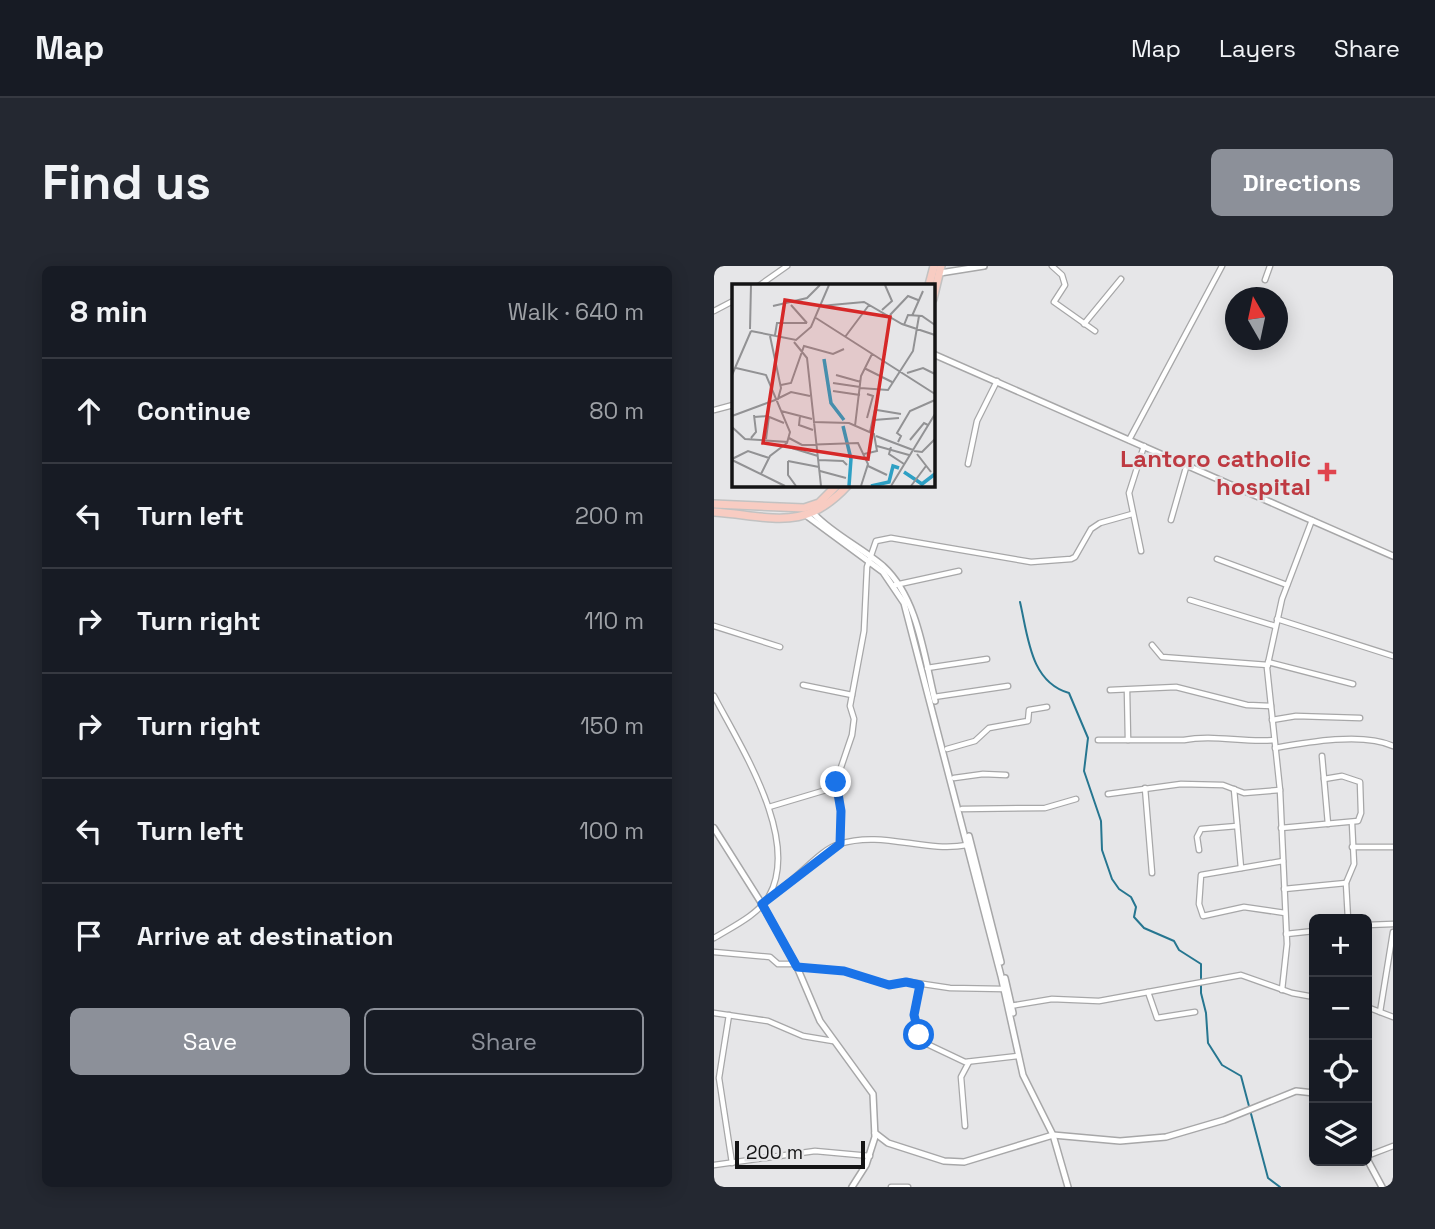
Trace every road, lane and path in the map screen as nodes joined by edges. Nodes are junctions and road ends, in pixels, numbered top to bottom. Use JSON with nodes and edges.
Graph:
{"nodes":[{"id":1,"x":787,"y":266,"type":"edge"},
{"id":2,"x":934,"y":266,"type":"edge"},
{"id":3,"x":984,"y":266,"type":"edge"},
{"id":4,"x":1052,"y":266,"type":"edge"},
{"id":5,"x":1222,"y":266,"type":"edge"},
{"id":6,"x":1270,"y":266,"type":"edge"},
{"id":7,"x":941,"y":269,"type":"edge"},
{"id":8,"x":1121,"y":279,"type":"dead end"},
{"id":9,"x":1265,"y":280,"type":"dead end"},
{"id":10,"x":761,"y":284,"type":"edge"},
{"id":11,"x":929,"y":284,"type":"edge"},
{"id":12,"x":934,"y":295,"type":"edge"},
{"id":13,"x":732,"y":302,"type":"edge"},
{"id":14,"x":714,"y":311,"type":"edge"},
{"id":15,"x":1084,"y":324,"type":"junction"},
{"id":16,"x":1095,"y":331,"type":"dead end"},
{"id":17,"x":934,"y":354,"type":"edge"},
{"id":18,"x":997,"y":381,"type":"junction"},
{"id":19,"x":732,"y":405,"type":"edge"},
{"id":20,"x":714,"y":410,"type":"edge"},
{"id":21,"x":1129,"y":439,"type":"junction"},
{"id":22,"x":1144,"y":446,"type":"junction"},
{"id":23,"x":1187,"y":463,"type":"junction"},
{"id":24,"x":968,"y":464,"type":"dead end"},
{"id":25,"x":835,"y":486,"type":"edge"},
{"id":26,"x":847,"y":486,"type":"edge"},
{"id":27,"x":714,"y":505,"type":"edge"},
{"id":28,"x":742,"y":510,"type":"junction"},
{"id":29,"x":714,"y":512,"type":"edge"},
{"id":30,"x":1132,"y":514,"type":"junction"},
{"id":31,"x":810,"y":515,"type":"junction"},
{"id":32,"x":1312,"y":519,"type":"junction"},
{"id":33,"x":1171,"y":520,"type":"dead end"},
{"id":34,"x":1141,"y":551,"type":"dead end"},
{"id":35,"x":1393,"y":556,"type":"edge"},
{"id":36,"x":868,"y":558,"type":"junction"},
{"id":37,"x":1217,"y":559,"type":"dead end"},
{"id":38,"x":959,"y":571,"type":"dead end"},
{"id":39,"x":897,"y":585,"type":"junction"},
{"id":40,"x":1287,"y":585,"type":"junction"},
{"id":41,"x":1190,"y":600,"type":"dead end"},
{"id":42,"x":1277,"y":619,"type":"junction"},
{"id":43,"x":714,"y":626,"type":"edge"},
{"id":44,"x":1275,"y":626,"type":"junction"},
{"id":45,"x":1152,"y":645,"type":"dead end"},
{"id":46,"x":780,"y":646,"type":"dead end"},
{"id":47,"x":1393,"y":656,"type":"edge"},
{"id":48,"x":987,"y":659,"type":"dead end"},
{"id":49,"x":1268,"y":664,"type":"junction"},
{"id":50,"x":926,"y":668,"type":"junction"},
{"id":51,"x":1353,"y":684,"type":"dead end"},
{"id":52,"x":803,"y":685,"type":"dead end"},
{"id":53,"x":1008,"y":686,"type":"dead end"},
{"id":54,"x":1110,"y":690,"type":"dead end"},
{"id":55,"x":1127,"y":690,"type":"junction"},
{"id":56,"x":852,"y":695,"type":"junction"},
{"id":57,"x":714,"y":696,"type":"edge"},
{"id":58,"x":934,"y":697,"type":"junction"},
{"id":59,"x":1271,"y":706,"type":"junction"},
{"id":60,"x":1047,"y":707,"type":"dead end"},
{"id":61,"x":1360,"y":718,"type":"dead end"},
{"id":62,"x":1272,"y":720,"type":"junction"},
{"id":63,"x":1098,"y":740,"type":"dead end"},
{"id":64,"x":1128,"y":740,"type":"junction"},
{"id":65,"x":1274,"y":740,"type":"junction"},
{"id":66,"x":1393,"y":746,"type":"edge"},
{"id":67,"x":1275,"y":748,"type":"junction"},
{"id":68,"x":947,"y":749,"type":"junction"},
{"id":69,"x":1322,"y":756,"type":"dead end"},
{"id":70,"x":1006,"y":775,"type":"dead end"},
{"id":71,"x":954,"y":778,"type":"junction"},
{"id":72,"x":1324,"y":779,"type":"junction"},
{"id":73,"x":836,"y":782,"type":"junction"},
{"id":74,"x":1145,"y":788,"type":"junction"},
{"id":75,"x":1234,"y":789,"type":"junction"},
{"id":76,"x":1280,"y":790,"type":"junction"},
{"id":77,"x":1108,"y":794,"type":"dead end"},
{"id":78,"x":1076,"y":799,"type":"dead end"},
{"id":79,"x":769,"y":807,"type":"junction"},
{"id":80,"x":962,"y":809,"type":"junction"},
{"id":81,"x":1328,"y":824,"type":"junction"},
{"id":82,"x":1352,"y":824,"type":"junction"},
{"id":83,"x":1237,"y":826,"type":"junction"},
{"id":84,"x":714,"y":828,"type":"edge"},
{"id":85,"x":1282,"y":828,"type":"junction"},
{"id":86,"x":840,"y":844,"type":"junction"},
{"id":87,"x":967,"y":845,"type":"junction"},
{"id":88,"x":1393,"y":847,"type":"edge"},
{"id":89,"x":1352,"y":848,"type":"junction"},
{"id":90,"x":1199,"y":850,"type":"dead end"},
{"id":91,"x":1283,"y":861,"type":"junction"},
{"id":92,"x":1241,"y":868,"type":"junction"},
{"id":93,"x":1152,"y":873,"type":"dead end"},
{"id":94,"x":1346,"y":883,"type":"junction"},
{"id":95,"x":1284,"y":889,"type":"junction"},
{"id":96,"x":769,"y":895,"type":"junction"},
{"id":97,"x":762,"y":904,"type":"junction"},
{"id":98,"x":1285,"y":913,"type":"junction"},
{"id":99,"x":1348,"y":914,"type":"edge"},
{"id":100,"x":1393,"y":924,"type":"edge"},
{"id":101,"x":1372,"y":925,"type":"edge"},
{"id":102,"x":1309,"y":932,"type":"edge"},
{"id":103,"x":1393,"y":932,"type":"edge"},
{"id":104,"x":1286,"y":934,"type":"junction"},
{"id":105,"x":714,"y":938,"type":"edge"},
{"id":106,"x":714,"y":952,"type":"edge"},
{"id":107,"x":796,"y":966,"type":"junction"},
{"id":108,"x":920,"y":985,"type":"junction"},
{"id":109,"x":1004,"y":989,"type":"junction"},
{"id":110,"x":1282,"y":990,"type":"junction"},
{"id":111,"x":1148,"y":992,"type":"junction"},
{"id":112,"x":1309,"y":996,"type":"edge"},
{"id":113,"x":1009,"y":1006,"type":"junction"},
{"id":114,"x":1372,"y":1009,"type":"edge"},
{"id":115,"x":1195,"y":1012,"type":"dead end"},
{"id":116,"x":1380,"y":1012,"type":"junction"},
{"id":117,"x":714,"y":1013,"type":"edge"},
{"id":118,"x":729,"y":1015,"type":"junction"},
{"id":119,"x":1393,"y":1017,"type":"edge"},
{"id":120,"x":833,"y":1041,"type":"junction"},
{"id":121,"x":1018,"y":1056,"type":"junction"},
{"id":122,"x":970,"y":1062,"type":"junction"},
{"id":123,"x":1309,"y":1092,"type":"edge"},
{"id":124,"x":965,"y":1126,"type":"dead end"},
{"id":125,"x":875,"y":1133,"type":"junction"},
{"id":126,"x":1055,"y":1135,"type":"junction"},
{"id":127,"x":888,"y":1143,"type":"junction"},
{"id":128,"x":1393,"y":1146,"type":"edge"},
{"id":129,"x":872,"y":1147,"type":"junction"},
{"id":130,"x":870,"y":1156,"type":"junction"},
{"id":131,"x":1372,"y":1156,"type":"edge"},
{"id":132,"x":732,"y":1163,"type":"junction"},
{"id":133,"x":714,"y":1165,"type":"edge"},
{"id":134,"x":1371,"y":1166,"type":"edge"},
{"id":135,"x":852,"y":1187,"type":"edge"},
{"id":136,"x":891,"y":1187,"type":"edge"},
{"id":137,"x":908,"y":1187,"type":"edge"},
{"id":138,"x":1070,"y":1187,"type":"edge"},
{"id":139,"x":1382,"y":1187,"type":"edge"}],
"edges":[{"from":1,"to":10,"type":"street"},
{"from":2,"to":11,"type":"highway"},
{"from":3,"to":7,"type":"street"},
{"from":4,"to":15,"type":"street"},
{"from":5,"to":21,"type":"street"},
{"from":6,"to":9,"type":"street"},
{"from":7,"to":12,"type":"highway"},
{"from":8,"to":15,"type":"street"},
{"from":13,"to":14,"type":"street"},
{"from":15,"to":16,"type":"street"},
{"from":17,"to":18,"type":"street"},
{"from":18,"to":21,"type":"street"},
{"from":18,"to":24,"type":"street"},
{"from":19,"to":20,"type":"street"},
{"from":21,"to":22,"type":"street"},
{"from":22,"to":23,"type":"street"},
{"from":22,"to":30,"type":"street"},
{"from":23,"to":32,"type":"street"},
{"from":23,"to":33,"type":"street"},
{"from":25,"to":28,"type":"highway"},
{"from":26,"to":31,"type":"highway"},
{"from":27,"to":28,"type":"highway"},
{"from":28,"to":29,"type":"highway"},
{"from":28,"to":31,"type":"highway"},
{"from":30,"to":34,"type":"street"},
{"from":30,"to":36,"type":"street"},
{"from":31,"to":36,"type":"street"},
{"from":32,"to":35,"type":"street"},
{"from":32,"to":40,"type":"street"},
{"from":36,"to":39,"type":"street"},
{"from":36,"to":56,"type":"street"},
{"from":37,"to":40,"type":"street"},
{"from":38,"to":39,"type":"street"},
{"from":39,"to":50,"type":"street"},
{"from":39,"to":87,"type":"street"},
{"from":40,"to":42,"type":"street"},
{"from":41,"to":44,"type":"street"},
{"from":42,"to":44,"type":"street"},
{"from":42,"to":47,"type":"street"},
{"from":43,"to":46,"type":"street"},
{"from":44,"to":49,"type":"street"},
{"from":45,"to":49,"type":"street"},
{"from":48,"to":50,"type":"street"},
{"from":49,"to":51,"type":"street"},
{"from":49,"to":59,"type":"street"},
{"from":50,"to":58,"type":"street"},
{"from":52,"to":56,"type":"street"},
{"from":53,"to":58,"type":"street"},
{"from":54,"to":55,"type":"street"},
{"from":55,"to":59,"type":"street"},
{"from":55,"to":64,"type":"street"},
{"from":56,"to":73,"type":"street"},
{"from":57,"to":79,"type":"street"},
{"from":58,"to":68,"type":"street"},
{"from":59,"to":62,"type":"street"},
{"from":60,"to":68,"type":"street"},
{"from":61,"to":62,"type":"street"},
{"from":62,"to":65,"type":"street"},
{"from":63,"to":64,"type":"street"},
{"from":64,"to":65,"type":"street"},
{"from":65,"to":67,"type":"street"},
{"from":66,"to":67,"type":"street"},
{"from":67,"to":76,"type":"street"},
{"from":68,"to":71,"type":"street"},
{"from":69,"to":72,"type":"street"},
{"from":70,"to":71,"type":"street"},
{"from":71,"to":80,"type":"street"},
{"from":72,"to":81,"type":"street"},
{"from":72,"to":82,"type":"street"},
{"from":73,"to":79,"type":"street"},
{"from":73,"to":86,"type":"street"},
{"from":74,"to":75,"type":"street"},
{"from":74,"to":77,"type":"street"},
{"from":74,"to":93,"type":"street"},
{"from":75,"to":76,"type":"street"},
{"from":75,"to":83,"type":"street"},
{"from":76,"to":85,"type":"street"},
{"from":78,"to":80,"type":"street"},
{"from":79,"to":96,"type":"street"},
{"from":80,"to":113,"type":"street"},
{"from":81,"to":82,"type":"street"},
{"from":81,"to":85,"type":"street"},
{"from":82,"to":89,"type":"street"},
{"from":83,"to":90,"type":"street"},
{"from":83,"to":92,"type":"street"},
{"from":84,"to":97,"type":"street"},
{"from":85,"to":91,"type":"street"},
{"from":86,"to":87,"type":"street"},
{"from":86,"to":96,"type":"street"},
{"from":87,"to":109,"type":"street"},
{"from":88,"to":89,"type":"street"},
{"from":89,"to":94,"type":"street"},
{"from":91,"to":92,"type":"street"},
{"from":91,"to":95,"type":"street"},
{"from":92,"to":98,"type":"street"},
{"from":94,"to":95,"type":"street"},
{"from":94,"to":99,"type":"street"},
{"from":95,"to":98,"type":"street"},
{"from":96,"to":97,"type":"street"},
{"from":97,"to":105,"type":"street"},
{"from":97,"to":107,"type":"street"},
{"from":98,"to":104,"type":"street"},
{"from":100,"to":101,"type":"street"},
{"from":102,"to":104,"type":"street"},
{"from":103,"to":116,"type":"street"},
{"from":104,"to":110,"type":"street"},
{"from":106,"to":107,"type":"street"},
{"from":107,"to":108,"type":"street"},
{"from":107,"to":120,"type":"street"},
{"from":108,"to":109,"type":"street"},
{"from":108,"to":122,"type":"street"},
{"from":109,"to":113,"type":"street"},
{"from":110,"to":111,"type":"street"},
{"from":110,"to":112,"type":"street"},
{"from":111,"to":113,"type":"street"},
{"from":111,"to":115,"type":"street"},
{"from":113,"to":121,"type":"street"},
{"from":113,"to":126,"type":"street"},
{"from":114,"to":116,"type":"street"},
{"from":116,"to":119,"type":"street"},
{"from":117,"to":118,"type":"street"},
{"from":118,"to":120,"type":"street"},
{"from":118,"to":132,"type":"street"},
{"from":120,"to":125,"type":"street"},
{"from":121,"to":122,"type":"street"},
{"from":121,"to":126,"type":"street"},
{"from":122,"to":124,"type":"street"},
{"from":123,"to":126,"type":"street"},
{"from":125,"to":127,"type":"street"},
{"from":125,"to":129,"type":"street"},
{"from":126,"to":127,"type":"street"},
{"from":126,"to":138,"type":"street"},
{"from":127,"to":129,"type":"street"},
{"from":128,"to":131,"type":"street"},
{"from":129,"to":130,"type":"street"},
{"from":130,"to":132,"type":"street"},
{"from":130,"to":135,"type":"street"},
{"from":132,"to":133,"type":"street"},
{"from":134,"to":139,"type":"street"},
{"from":136,"to":137,"type":"street"}]}
